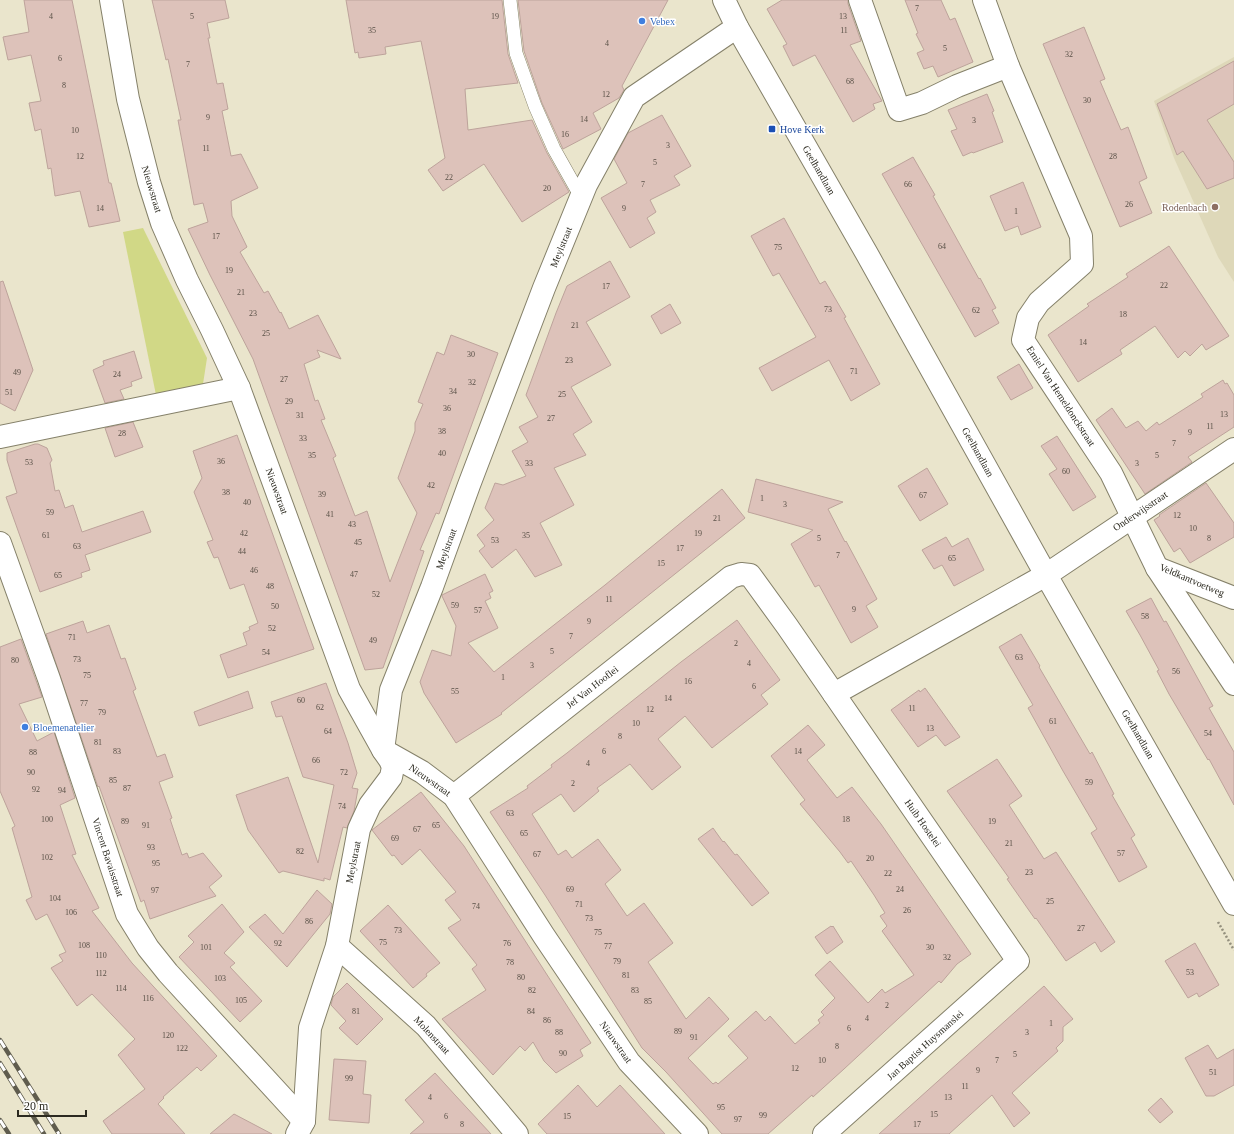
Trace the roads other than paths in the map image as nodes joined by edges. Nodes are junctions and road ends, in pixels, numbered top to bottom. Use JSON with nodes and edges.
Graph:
{"nodes":[{"id":1,"x":111,"y":0,"type":"edge"},
{"id":2,"x":510,"y":0,"type":"edge"},
{"id":3,"x":724,"y":0,"type":"edge"},
{"id":4,"x":860,"y":0,"type":"edge"},
{"id":5,"x":984,"y":0,"type":"edge"},
{"id":6,"x":737,"y":27,"type":"junction"},
{"id":7,"x":1008,"y":66,"type":"junction"},
{"id":8,"x":581,"y":197,"type":"junction"},
{"id":9,"x":239,"y":388,"type":"junction"},
{"id":10,"x":0,"y":437,"type":"edge"},
{"id":11,"x":1234,"y":449,"type":"edge"},
{"id":12,"x":1132,"y":516,"type":"junction"},
{"id":13,"x":0,"y":543,"type":"edge"},
{"id":14,"x":1157,"y":568,"type":"junction"},
{"id":15,"x":1046,"y":575,"type":"junction"},
{"id":16,"x":731,"y":577,"type":"joint"},
{"id":17,"x":1234,"y":598,"type":"edge"},
{"id":18,"x":1234,"y":684,"type":"edge"},
{"id":19,"x":834,"y":694,"type":"junction"},
{"id":20,"x":384,"y":750,"type":"junction"},
{"id":21,"x":454,"y":796,"type":"junction"},
{"id":22,"x":1234,"y":904,"type":"edge"},
{"id":23,"x":337,"y":946,"type":"junction"},
{"id":24,"x":1012,"y":952,"type":"joint"},
{"id":25,"x":301,"y":1128,"type":"edge"},
{"id":26,"x":517,"y":1134,"type":"edge"},
{"id":27,"x":697,"y":1134,"type":"edge"},
{"id":28,"x":824,"y":1134,"type":"edge"}],
"edges":[{"from":1,"to":9,"type":"street","name":"Nieuwstraat"},
{"from":2,"to":8,"type":"lane"},
{"from":3,"to":6,"type":"street","name":"Geelhandlaan"},
{"from":4,"to":7,"type":"street"},
{"from":5,"to":7,"type":"street","name":"Emiel Van Hemeldonckstraat"},
{"from":6,"to":8,"type":"street","name":"Meylstraat"},
{"from":6,"to":15,"type":"street","name":"Geelhandlaan"},
{"from":7,"to":12,"type":"street","name":"Emiel Van Hemeldonckstraat"},
{"from":8,"to":20,"type":"street","name":"Meylstraat"},
{"from":9,"to":10,"type":"street"},
{"from":9,"to":20,"type":"street","name":"Nieuwstraat"},
{"from":11,"to":12,"type":"street","name":"Onderwijsstraat"},
{"from":12,"to":14,"type":"street","name":"Veldkantvoetweg"},
{"from":12,"to":15,"type":"street","name":"Onderwijsstraat"},
{"from":13,"to":25,"type":"street","name":"Vincent Bavaisstraat"},
{"from":14,"to":17,"type":"street","name":"Veldkantvoetweg"},
{"from":14,"to":18,"type":"street"},
{"from":15,"to":19,"type":"street"},
{"from":15,"to":22,"type":"street","name":"Geelhandlaan"},
{"from":16,"to":19,"type":"street","name":"Huib Hostelei"},
{"from":16,"to":21,"type":"street","name":"Jef Van Hooflei"},
{"from":19,"to":24,"type":"street","name":"Huib Hostelei"},
{"from":20,"to":21,"type":"street","name":"Nieuwstraat"},
{"from":20,"to":23,"type":"street","name":"Meylstraat"},
{"from":21,"to":27,"type":"street","name":"Nieuwstraat"},
{"from":23,"to":25,"type":"street","name":"Meylstraat"},
{"from":23,"to":26,"type":"street","name":"Molenstraat"},
{"from":24,"to":28,"type":"street","name":"Jan Baptist Huysmanslei"}]}
